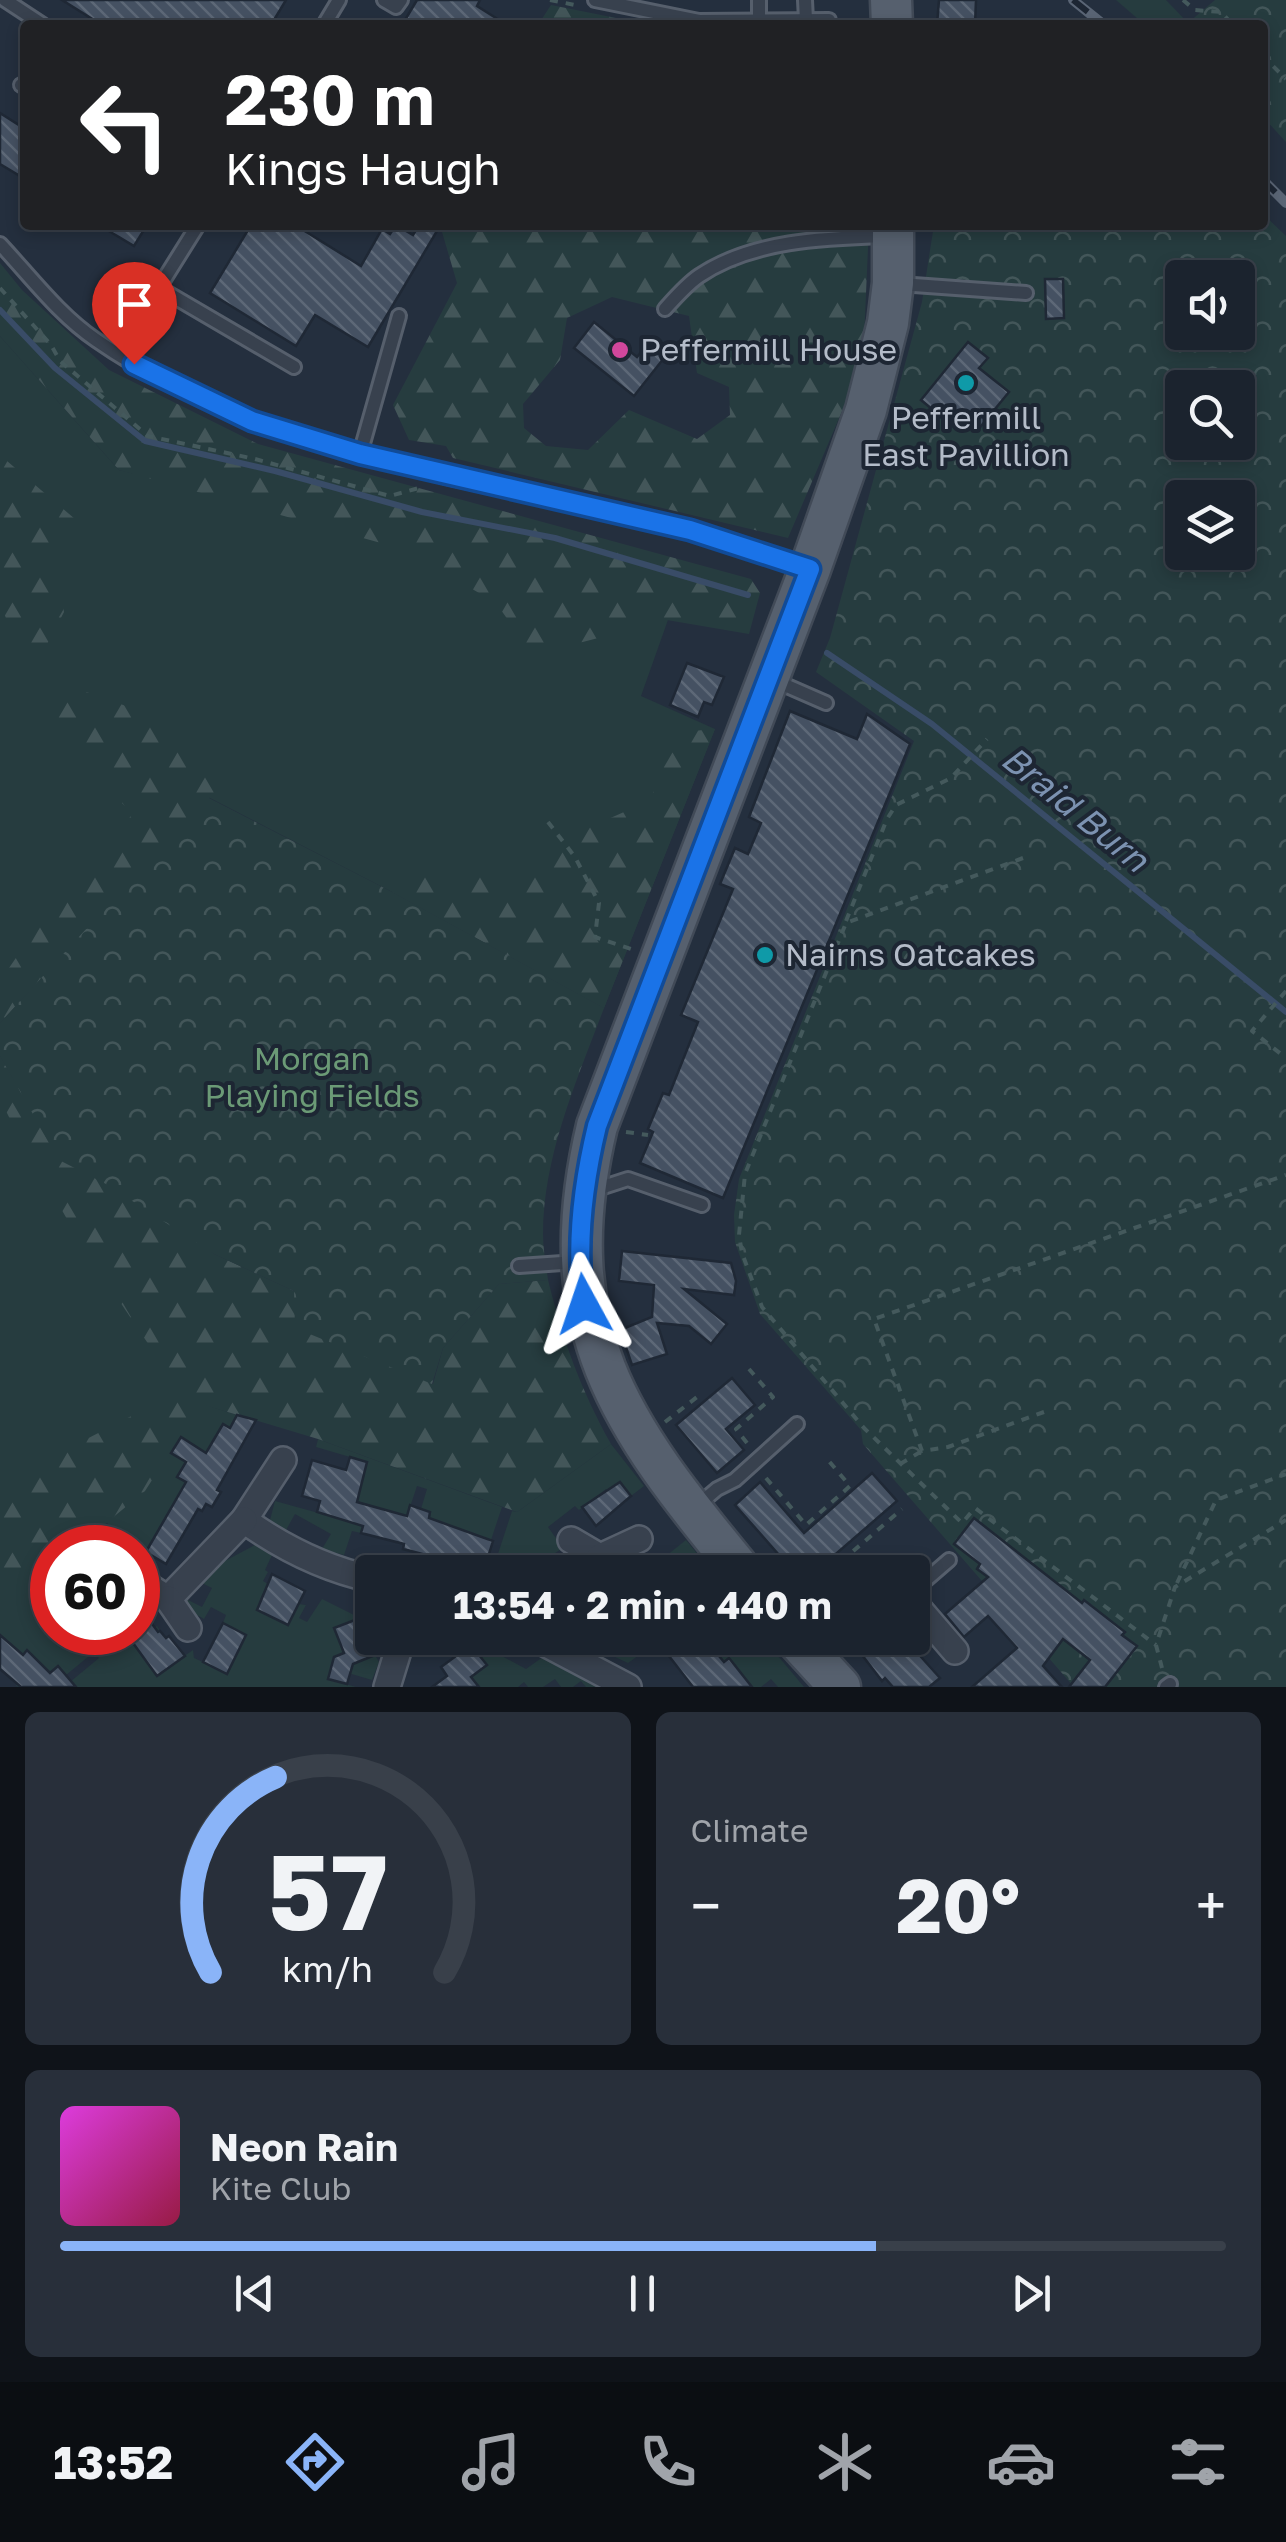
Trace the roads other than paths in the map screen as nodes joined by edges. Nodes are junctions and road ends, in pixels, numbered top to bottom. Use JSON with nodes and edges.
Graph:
{"nodes":[{"id":1,"x":5,"y":0,"type":"edge"},
{"id":2,"x":384,"y":0,"type":"edge"},
{"id":3,"x":401,"y":0,"type":"edge"},
{"id":4,"x":595,"y":0,"type":"edge"},
{"id":5,"x":759,"y":0,"type":"edge"},
{"id":6,"x":805,"y":0,"type":"edge"},
{"id":7,"x":35,"y":20,"type":"edge"},
{"id":8,"x":694,"y":20,"type":"edge"},
{"id":9,"x":759,"y":20,"type":"joint"},
{"id":10,"x":806,"y":20,"type":"junction"},
{"id":11,"x":828,"y":20,"type":"dead end"},
{"id":12,"x":195,"y":230,"type":"edge"},
{"id":13,"x":893,"y":231,"type":"edge"},
{"id":14,"x":0,"y":244,"type":"edge"},
{"id":15,"x":893,"y":283,"type":"junction"},
{"id":16,"x":159,"y":288,"type":"junction"},
{"id":17,"x":1026,"y":293,"type":"dead end"},
{"id":18,"x":664,"y":308,"type":"dead end"},
{"id":19,"x":399,"y":316,"type":"dead end"},
{"id":20,"x":118,"y":354,"type":"junction"},
{"id":21,"x":294,"y":367,"type":"dead end"},
{"id":22,"x":360,"y":454,"type":"junction"},
{"id":23,"x":810,"y":569,"type":"junction"},
{"id":24,"x":768,"y":678,"type":"junction"},
{"id":25,"x":826,"y":702,"type":"dead end"},
{"id":26,"x":584,"y":1193,"type":"junction"},
{"id":27,"x":702,"y":1205,"type":"dead end"},
{"id":28,"x":580,"y":1262,"type":"junction"},
{"id":29,"x":518,"y":1266,"type":"dead end"},
{"id":30,"x":797,"y":1424,"type":"dead end"},
{"id":31,"x":284,"y":1460,"type":"dead end"},
{"id":32,"x":692,"y":1511,"type":"junction"},
{"id":33,"x":244,"y":1520,"type":"junction"},
{"id":34,"x":639,"y":1538,"type":"dead end"},
{"id":35,"x":570,"y":1540,"type":"dead end"},
{"id":36,"x":586,"y":1555,"type":"edge"},
{"id":37,"x":612,"y":1555,"type":"edge"},
{"id":38,"x":728,"y":1555,"type":"edge"},
{"id":39,"x":949,"y":1560,"type":"dead end"},
{"id":40,"x":355,"y":1573,"type":"edge"},
{"id":41,"x":930,"y":1576,"type":"edge"},
{"id":42,"x":160,"y":1594,"type":"edge"},
{"id":43,"x":168,"y":1599,"type":"junction"},
{"id":44,"x":930,"y":1622,"type":"edge"},
{"id":45,"x":188,"y":1628,"type":"dead end"},
{"id":46,"x":956,"y":1650,"type":"dead end"},
{"id":47,"x":396,"y":1655,"type":"edge"},
{"id":48,"x":574,"y":1655,"type":"edge"},
{"id":49,"x":811,"y":1655,"type":"edge"},
{"id":50,"x":386,"y":1687,"type":"edge"},
{"id":51,"x":628,"y":1687,"type":"edge"},
{"id":52,"x":840,"y":1687,"type":"edge"}],
"edges":[{"from":1,"to":7,"type":"lane"},
{"from":2,"to":3,"type":"lane"},
{"from":4,"to":8,"type":"lane"},
{"from":5,"to":9,"type":"lane"},
{"from":6,"to":10,"type":"lane"},
{"from":9,"to":10,"type":"lane"},
{"from":10,"to":11,"type":"lane"},
{"from":12,"to":16,"type":"lane"},
{"from":13,"to":15,"type":"main road"},
{"from":13,"to":18,"type":"lane"},
{"from":14,"to":20,"type":"lane"},
{"from":15,"to":17,"type":"lane"},
{"from":15,"to":23,"type":"main road"},
{"from":16,"to":20,"type":"lane"},
{"from":16,"to":21,"type":"lane"},
{"from":19,"to":22,"type":"lane"},
{"from":20,"to":22,"type":"lane"},
{"from":22,"to":23,"type":"lane"},
{"from":23,"to":24,"type":"main road"},
{"from":24,"to":25,"type":"lane"},
{"from":24,"to":26,"type":"main road"},
{"from":26,"to":27,"type":"lane"},
{"from":26,"to":28,"type":"main road"},
{"from":28,"to":29,"type":"lane"},
{"from":28,"to":32,"type":"main road"},
{"from":30,"to":32,"type":"lane"},
{"from":31,"to":33,"type":"street"},
{"from":32,"to":38,"type":"main road"},
{"from":33,"to":40,"type":"street"},
{"from":33,"to":43,"type":"street"},
{"from":34,"to":37,"type":"street"},
{"from":35,"to":36,"type":"street"},
{"from":39,"to":41,"type":"lane"},
{"from":42,"to":43,"type":"street"},
{"from":43,"to":45,"type":"street"},
{"from":44,"to":46,"type":"street"},
{"from":47,"to":50,"type":"street"},
{"from":48,"to":51,"type":"street"},
{"from":49,"to":52,"type":"main road"}]}
